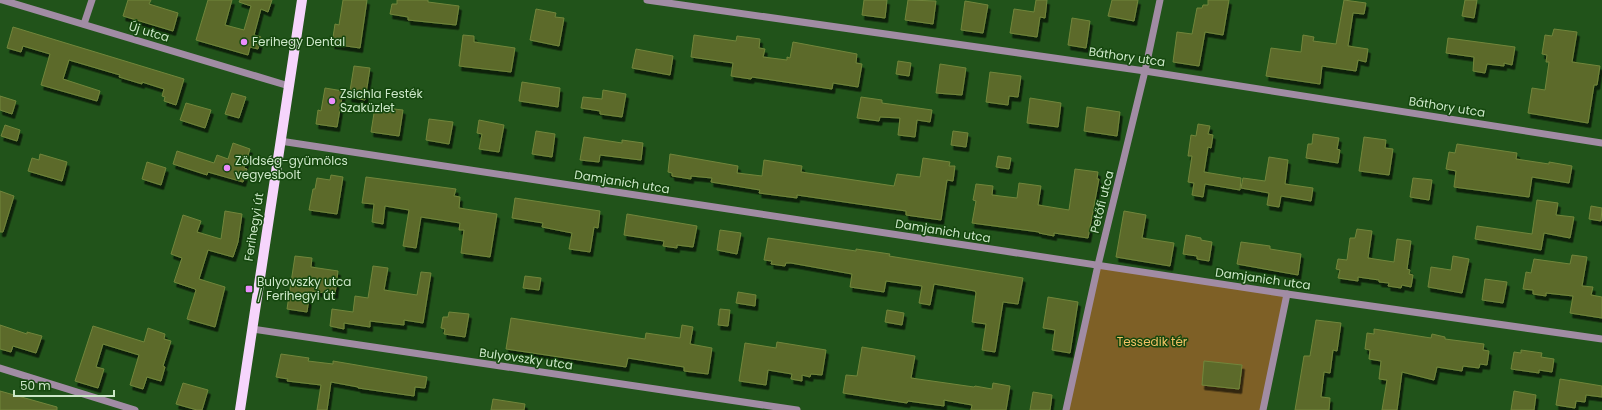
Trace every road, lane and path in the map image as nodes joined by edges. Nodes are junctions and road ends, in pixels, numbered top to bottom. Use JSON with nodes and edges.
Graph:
{"nodes":[{"id":1,"x":2,"y":0,"type":"edge"},
{"id":2,"x":92,"y":0,"type":"edge"},
{"id":3,"x":302,"y":0,"type":"edge"},
{"id":4,"x":647,"y":0,"type":"edge"},
{"id":5,"x":1160,"y":0,"type":"edge"},
{"id":6,"x":84,"y":24,"type":"junction"},
{"id":7,"x":1145,"y":71,"type":"junction"},
{"id":8,"x":288,"y":86,"type":"junction"},
{"id":9,"x":280,"y":141,"type":"junction"},
{"id":10,"x":1602,"y":143,"type":"edge"},
{"id":11,"x":1098,"y":265,"type":"junction"},
{"id":12,"x":1287,"y":294,"type":"junction"},
{"id":13,"x":252,"y":329,"type":"junction"},
{"id":14,"x":1602,"y":339,"type":"edge"},
{"id":15,"x":0,"y":368,"type":"edge"},
{"id":16,"x":136,"y":410,"type":"edge"},
{"id":17,"x":240,"y":410,"type":"edge"},
{"id":18,"x":797,"y":410,"type":"edge"},
{"id":19,"x":1066,"y":410,"type":"edge"},
{"id":20,"x":1263,"y":410,"type":"edge"}],
"edges":[{"from":1,"to":6,"type":"street","name":"Új utca"},
{"from":2,"to":6,"type":"street"},
{"from":3,"to":8,"type":"main road","name":"Ferihegyi út"},
{"from":4,"to":7,"type":"street","name":"Báthory utca"},
{"from":5,"to":7,"type":"street","name":"Petőfi utca"},
{"from":6,"to":8,"type":"street","name":"Új utca"},
{"from":7,"to":10,"type":"street","name":"Báthory utca"},
{"from":7,"to":11,"type":"street","name":"Petőfi utca"},
{"from":8,"to":9,"type":"main road","name":"Ferihegyi út"},
{"from":9,"to":11,"type":"street","name":"Damjanich utca"},
{"from":9,"to":13,"type":"main road","name":"Ferihegyi út"},
{"from":11,"to":12,"type":"street","name":"Damjanich utca"},
{"from":11,"to":19,"type":"street","name":"Petőfi utca"},
{"from":12,"to":14,"type":"street","name":"Damjanich utca"},
{"from":12,"to":20,"type":"street"},
{"from":13,"to":17,"type":"main road","name":"Ferihegyi út"},
{"from":13,"to":18,"type":"street","name":"Bulyovszky utca"},
{"from":15,"to":16,"type":"street"}]}
